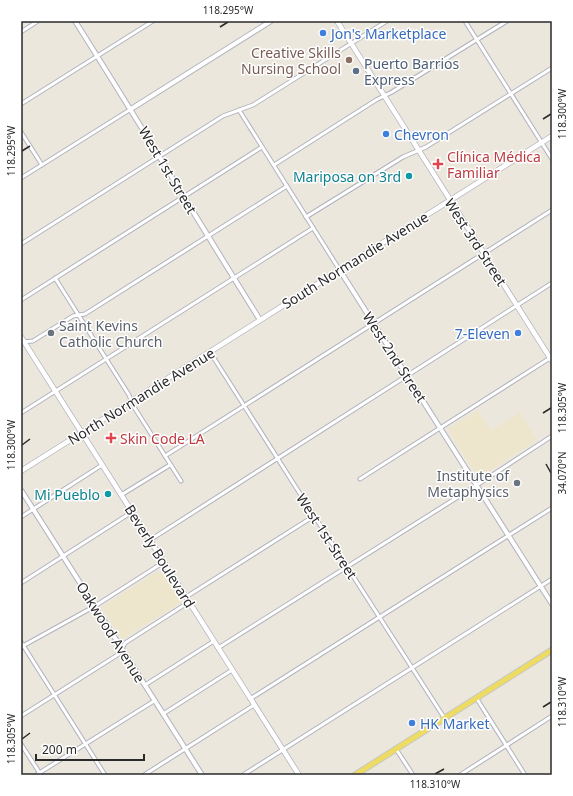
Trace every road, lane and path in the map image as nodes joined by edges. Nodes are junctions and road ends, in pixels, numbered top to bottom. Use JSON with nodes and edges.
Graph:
{"nodes":[{"id":1,"x":38,"y":21,"type":"edge"},
{"id":2,"x":75,"y":21,"type":"edge"},
{"id":3,"x":153,"y":21,"type":"edge"},
{"id":4,"x":271,"y":21,"type":"edge"},
{"id":5,"x":337,"y":21,"type":"edge"},
{"id":6,"x":387,"y":21,"type":"edge"},
{"id":7,"x":465,"y":21,"type":"edge"},
{"id":8,"x":507,"y":21,"type":"edge"},
{"id":9,"x":21,"y":32,"type":"edge"},
{"id":10,"x":477,"y":40,"type":"junction"},
{"id":11,"x":350,"y":44,"type":"junction"},
{"id":12,"x":98,"y":56,"type":"junction"},
{"id":13,"x":552,"y":68,"type":"edge"},
{"id":14,"x":511,"y":94,"type":"junction"},
{"id":15,"x":384,"y":96,"type":"junction"},
{"id":16,"x":21,"y":104,"type":"edge"},
{"id":17,"x":131,"y":109,"type":"junction"},
{"id":18,"x":239,"y":110,"type":"junction"},
{"id":19,"x":21,"y":132,"type":"edge"},
{"id":20,"x":552,"y":136,"type":"edge"},
{"id":21,"x":542,"y":142,"type":"junction"},
{"id":22,"x":262,"y":147,"type":"junction"},
{"id":23,"x":418,"y":150,"type":"junction"},
{"id":24,"x":160,"y":156,"type":"junction"},
{"id":25,"x":552,"y":159,"type":"edge"},
{"id":26,"x":42,"y":165,"type":"junction"},
{"id":27,"x":274,"y":165,"type":"junction"},
{"id":28,"x":21,"y":178,"type":"edge"},
{"id":29,"x":287,"y":186,"type":"junction"},
{"id":30,"x":183,"y":197,"type":"junction"},
{"id":31,"x":449,"y":200,"type":"junction"},
{"id":32,"x":552,"y":210,"type":"edge"},
{"id":33,"x":306,"y":217,"type":"junction"},
{"id":34,"x":313,"y":228,"type":"junction"},
{"id":35,"x":207,"y":236,"type":"junction"},
{"id":36,"x":21,"y":244,"type":"edge"},
{"id":37,"x":484,"y":253,"type":"junction"},
{"id":38,"x":340,"y":269,"type":"junction"},
{"id":39,"x":55,"y":278,"type":"junction"},
{"id":40,"x":234,"y":278,"type":"junction"},
{"id":41,"x":552,"y":283,"type":"edge"},
{"id":42,"x":21,"y":300,"type":"edge"},
{"id":43,"x":517,"y":305,"type":"junction"},
{"id":44,"x":78,"y":315,"type":"junction"},
{"id":45,"x":260,"y":320,"type":"junction"},
{"id":46,"x":373,"y":323,"type":"junction"},
{"id":47,"x":21,"y":337,"type":"edge"},
{"id":48,"x":23,"y":342,"type":"edge"},
{"id":49,"x":210,"y":352,"type":"junction"},
{"id":50,"x":551,"y":358,"type":"edge"},
{"id":51,"x":106,"y":359,"type":"junction"},
{"id":52,"x":407,"y":376,"type":"junction"},
{"id":53,"x":55,"y":391,"type":"junction"},
{"id":54,"x":131,"y":401,"type":"junction"},
{"id":55,"x":244,"y":405,"type":"junction"},
{"id":56,"x":21,"y":413,"type":"edge"},
{"id":57,"x":440,"y":427,"type":"junction"},
{"id":58,"x":82,"y":433,"type":"junction"},
{"id":59,"x":552,"y":436,"type":"edge"},
{"id":60,"x":164,"y":456,"type":"junction"},
{"id":61,"x":278,"y":458,"type":"junction"},
{"id":62,"x":170,"y":464,"type":"junction"},
{"id":63,"x":102,"y":465,"type":"junction"},
{"id":64,"x":21,"y":471,"type":"edge"},
{"id":65,"x":360,"y":479,"type":"dead end"},
{"id":66,"x":181,"y":481,"type":"dead end"},
{"id":67,"x":477,"y":485,"type":"junction"},
{"id":68,"x":21,"y":490,"type":"edge"},
{"id":69,"x":121,"y":495,"type":"junction"},
{"id":70,"x":552,"y":508,"type":"edge"},
{"id":71,"x":33,"y":509,"type":"junction"},
{"id":72,"x":132,"y":512,"type":"junction"},
{"id":73,"x":314,"y":516,"type":"junction"},
{"id":74,"x":21,"y":517,"type":"edge"},
{"id":75,"x":508,"y":536,"type":"junction"},
{"id":76,"x":150,"y":540,"type":"junction"},
{"id":77,"x":63,"y":557,"type":"junction"},
{"id":78,"x":164,"y":562,"type":"junction"},
{"id":79,"x":347,"y":566,"type":"junction"},
{"id":80,"x":552,"y":579,"type":"edge"},
{"id":81,"x":21,"y":583,"type":"edge"},
{"id":82,"x":541,"y":586,"type":"junction"},
{"id":83,"x":186,"y":597,"type":"junction"},
{"id":84,"x":189,"y":602,"type":"junction"},
{"id":85,"x":552,"y":604,"type":"edge"},
{"id":86,"x":94,"y":606,"type":"junction"},
{"id":87,"x":379,"y":617,"type":"junction"},
{"id":88,"x":214,"y":641,"type":"junction"},
{"id":89,"x":21,"y":642,"type":"edge"},
{"id":90,"x":22,"y":647,"type":"edge"},
{"id":91,"x":218,"y":648,"type":"junction"},
{"id":92,"x":122,"y":649,"type":"junction"},
{"id":93,"x":552,"y":650,"type":"edge"},
{"id":94,"x":412,"y":668,"type":"junction"},
{"id":95,"x":232,"y":670,"type":"junction"},
{"id":96,"x":145,"y":685,"type":"junction"},
{"id":97,"x":54,"y":695,"type":"junction"},
{"id":98,"x":250,"y":699,"type":"junction"},
{"id":99,"x":477,"y":699,"type":"junction"},
{"id":100,"x":154,"y":701,"type":"junction"},
{"id":101,"x":254,"y":705,"type":"junction"},
{"id":102,"x":163,"y":714,"type":"junction"},
{"id":103,"x":21,"y":716,"type":"edge"},
{"id":104,"x":552,"y":716,"type":"edge"},
{"id":105,"x":445,"y":719,"type":"junction"},
{"id":106,"x":21,"y":744,"type":"edge"},
{"id":107,"x":85,"y":744,"type":"junction"},
{"id":108,"x":506,"y":745,"type":"junction"},
{"id":109,"x":185,"y":749,"type":"junction"},
{"id":110,"x":396,"y":749,"type":"junction"},
{"id":111,"x":282,"y":750,"type":"junction"},
{"id":112,"x":39,"y":774,"type":"edge"},
{"id":113,"x":105,"y":775,"type":"edge"},
{"id":114,"x":144,"y":775,"type":"edge"},
{"id":115,"x":202,"y":775,"type":"edge"},
{"id":116,"x":243,"y":775,"type":"edge"},
{"id":117,"x":298,"y":775,"type":"edge"},
{"id":118,"x":355,"y":775,"type":"edge"},
{"id":119,"x":413,"y":775,"type":"edge"},
{"id":120,"x":460,"y":775,"type":"edge"},
{"id":121,"x":525,"y":775,"type":"edge"}],
"edges":[{"from":1,"to":9,"type":"street"},
{"from":2,"to":12,"type":"street","name":"West 1st Street"},
{"from":3,"to":12,"type":"street"},
{"from":4,"to":17,"type":"street"},
{"from":5,"to":11,"type":"main road","name":"West 3rd Street"},
{"from":6,"to":11,"type":"street"},
{"from":7,"to":10,"type":"street"},
{"from":8,"to":10,"type":"street"},
{"from":10,"to":14,"type":"street"},
{"from":10,"to":15,"type":"street"},
{"from":11,"to":15,"type":"main road","name":"West 3rd Street"},
{"from":11,"to":18,"type":"street"},
{"from":12,"to":16,"type":"street"},
{"from":12,"to":17,"type":"street","name":"West 1st Street"},
{"from":13,"to":14,"type":"street"},
{"from":14,"to":21,"type":"street"},
{"from":14,"to":23,"type":"street"},
{"from":15,"to":23,"type":"main road","name":"West 3rd Street"},
{"from":15,"to":27,"type":"street"},
{"from":17,"to":24,"type":"street","name":"West 1st Street"},
{"from":17,"to":26,"type":"street"},
{"from":18,"to":22,"type":"street","name":"West 2nd Street"},
{"from":18,"to":24,"type":"street"},
{"from":19,"to":26,"type":"street"},
{"from":20,"to":21,"type":"main road","name":"South Normandie Avenue"},
{"from":21,"to":25,"type":"street"},
{"from":21,"to":31,"type":"main road","name":"South Normandie Avenue"},
{"from":22,"to":27,"type":"street","name":"West 2nd Street"},
{"from":22,"to":30,"type":"street"},
{"from":23,"to":31,"type":"main road","name":"West 3rd Street"},
{"from":23,"to":33,"type":"street"},
{"from":24,"to":30,"type":"street","name":"West 1st Street"},
{"from":24,"to":36,"type":"street"},
{"from":26,"to":28,"type":"street"},
{"from":27,"to":29,"type":"street","name":"West 2nd Street"},
{"from":29,"to":33,"type":"street","name":"West 2nd Street"},
{"from":29,"to":35,"type":"street"},
{"from":30,"to":35,"type":"street","name":"West 1st Street"},
{"from":30,"to":39,"type":"street"},
{"from":31,"to":37,"type":"main road","name":"West 3rd Street"},
{"from":31,"to":38,"type":"main road","name":"South Normandie Avenue"},
{"from":32,"to":37,"type":"street"},
{"from":33,"to":34,"type":"street","name":"West 2nd Street"},
{"from":34,"to":38,"type":"street","name":"West 2nd Street"},
{"from":34,"to":40,"type":"street"},
{"from":35,"to":40,"type":"street","name":"West 1st Street"},
{"from":35,"to":44,"type":"street"},
{"from":37,"to":43,"type":"main road","name":"West 3rd Street"},
{"from":37,"to":46,"type":"street"},
{"from":38,"to":45,"type":"main road","name":"South Normandie Avenue"},
{"from":38,"to":46,"type":"street","name":"West 2nd Street"},
{"from":39,"to":42,"type":"street"},
{"from":39,"to":44,"type":"street"},
{"from":40,"to":45,"type":"street","name":"West 1st Street"},
{"from":40,"to":51,"type":"street"},
{"from":41,"to":43,"type":"street"},
{"from":43,"to":50,"type":"main road","name":"West 3rd Street"},
{"from":43,"to":52,"type":"street"},
{"from":44,"to":48,"type":"street"},
{"from":44,"to":51,"type":"street"},
{"from":45,"to":49,"type":"main road","name":"North Normandie Avenue"},
{"from":46,"to":52,"type":"street","name":"West 2nd Street"},
{"from":46,"to":55,"type":"street"},
{"from":47,"to":48,"type":"main road","name":"Beverly Boulevard"},
{"from":48,"to":53,"type":"main road","name":"Beverly Boulevard"},
{"from":49,"to":54,"type":"main road","name":"North Normandie Avenue"},
{"from":49,"to":55,"type":"street","name":"West 1st Street"},
{"from":50,"to":57,"type":"street"},
{"from":51,"to":53,"type":"street"},
{"from":51,"to":54,"type":"street"},
{"from":52,"to":57,"type":"street","name":"West 2nd Street"},
{"from":52,"to":61,"type":"street"},
{"from":53,"to":56,"type":"street"},
{"from":53,"to":58,"type":"main road","name":"Beverly Boulevard"},
{"from":54,"to":58,"type":"main road","name":"North Normandie Avenue"},
{"from":54,"to":60,"type":"street"},
{"from":55,"to":60,"type":"street"},
{"from":55,"to":61,"type":"street","name":"West 1st Street"},
{"from":57,"to":65,"type":"street"},
{"from":57,"to":67,"type":"street","name":"West 2nd Street"},
{"from":58,"to":63,"type":"main road","name":"Beverly Boulevard"},
{"from":58,"to":64,"type":"main road","name":"North Normandie Avenue"},
{"from":59,"to":67,"type":"street"},
{"from":60,"to":62,"type":"street"},
{"from":61,"to":73,"type":"street","name":"West 1st Street"},
{"from":61,"to":76,"type":"street"},
{"from":62,"to":66,"type":"street"},
{"from":62,"to":69,"type":"street"},
{"from":63,"to":69,"type":"main road","name":"Beverly Boulevard"},
{"from":63,"to":71,"type":"street"},
{"from":67,"to":75,"type":"street","name":"West 2nd Street"},
{"from":67,"to":79,"type":"street"},
{"from":68,"to":71,"type":"street","name":"Oakwood Avenue"},
{"from":69,"to":72,"type":"main road","name":"Beverly Boulevard"},
{"from":70,"to":75,"type":"street"},
{"from":71,"to":74,"type":"street"},
{"from":71,"to":77,"type":"street","name":"Oakwood Avenue"},
{"from":72,"to":76,"type":"main road","name":"Beverly Boulevard"},
{"from":72,"to":77,"type":"street"},
{"from":73,"to":79,"type":"street","name":"West 1st Street"},
{"from":73,"to":83,"type":"street"},
{"from":75,"to":82,"type":"street","name":"West 2nd Street"},
{"from":75,"to":87,"type":"street"},
{"from":76,"to":78,"type":"main road","name":"Beverly Boulevard"},
{"from":77,"to":81,"type":"street"},
{"from":77,"to":86,"type":"street","name":"Oakwood Avenue"},
{"from":78,"to":83,"type":"main road","name":"Beverly Boulevard"},
{"from":78,"to":86,"type":"street"},
{"from":79,"to":87,"type":"street","name":"West 1st Street"},
{"from":79,"to":91,"type":"street"},
{"from":80,"to":82,"type":"street"},
{"from":82,"to":85,"type":"street","name":"West 2nd Street"},
{"from":82,"to":94,"type":"street"},
{"from":83,"to":84,"type":"main road","name":"Beverly Boulevard"},
{"from":84,"to":88,"type":"main road","name":"Beverly Boulevard"},
{"from":84,"to":92,"type":"street"},
{"from":86,"to":90,"type":"street"},
{"from":86,"to":92,"type":"street","name":"Oakwood Avenue"},
{"from":87,"to":94,"type":"street","name":"West 1st Street"},
{"from":87,"to":98,"type":"street"},
{"from":88,"to":91,"type":"main road","name":"Beverly Boulevard"},
{"from":88,"to":96,"type":"street"},
{"from":89,"to":90,"type":"street"},
{"from":90,"to":97,"type":"street"},
{"from":91,"to":95,"type":"main road","name":"Beverly Boulevard"},
{"from":92,"to":96,"type":"street","name":"Oakwood Avenue"},
{"from":92,"to":97,"type":"street"},
{"from":93,"to":99,"type":"main road"},
{"from":94,"to":105,"type":"street","name":"West 1st Street"},
{"from":94,"to":111,"type":"street"},
{"from":95,"to":98,"type":"main road","name":"Beverly Boulevard"},
{"from":95,"to":102,"type":"street"},
{"from":96,"to":100,"type":"street","name":"Oakwood Avenue"},
{"from":97,"to":103,"type":"street"},
{"from":97,"to":107,"type":"street"},
{"from":98,"to":101,"type":"main road","name":"Beverly Boulevard"},
{"from":99,"to":105,"type":"main road"},
{"from":99,"to":108,"type":"street"},
{"from":100,"to":102,"type":"street","name":"Oakwood Avenue"},
{"from":100,"to":107,"type":"street"},
{"from":101,"to":109,"type":"street"},
{"from":101,"to":111,"type":"main road","name":"Beverly Boulevard"},
{"from":102,"to":109,"type":"street","name":"Oakwood Avenue"},
{"from":104,"to":108,"type":"street"},
{"from":105,"to":110,"type":"main road"},
{"from":106,"to":112,"type":"street"},
{"from":107,"to":112,"type":"street"},
{"from":107,"to":113,"type":"street"},
{"from":108,"to":120,"type":"street"},
{"from":108,"to":121,"type":"street"},
{"from":109,"to":114,"type":"street"},
{"from":109,"to":115,"type":"street","name":"Oakwood Avenue"},
{"from":110,"to":118,"type":"main road"},
{"from":110,"to":119,"type":"street"},
{"from":111,"to":116,"type":"street"},
{"from":111,"to":117,"type":"main road","name":"Beverly Boulevard"}]}
